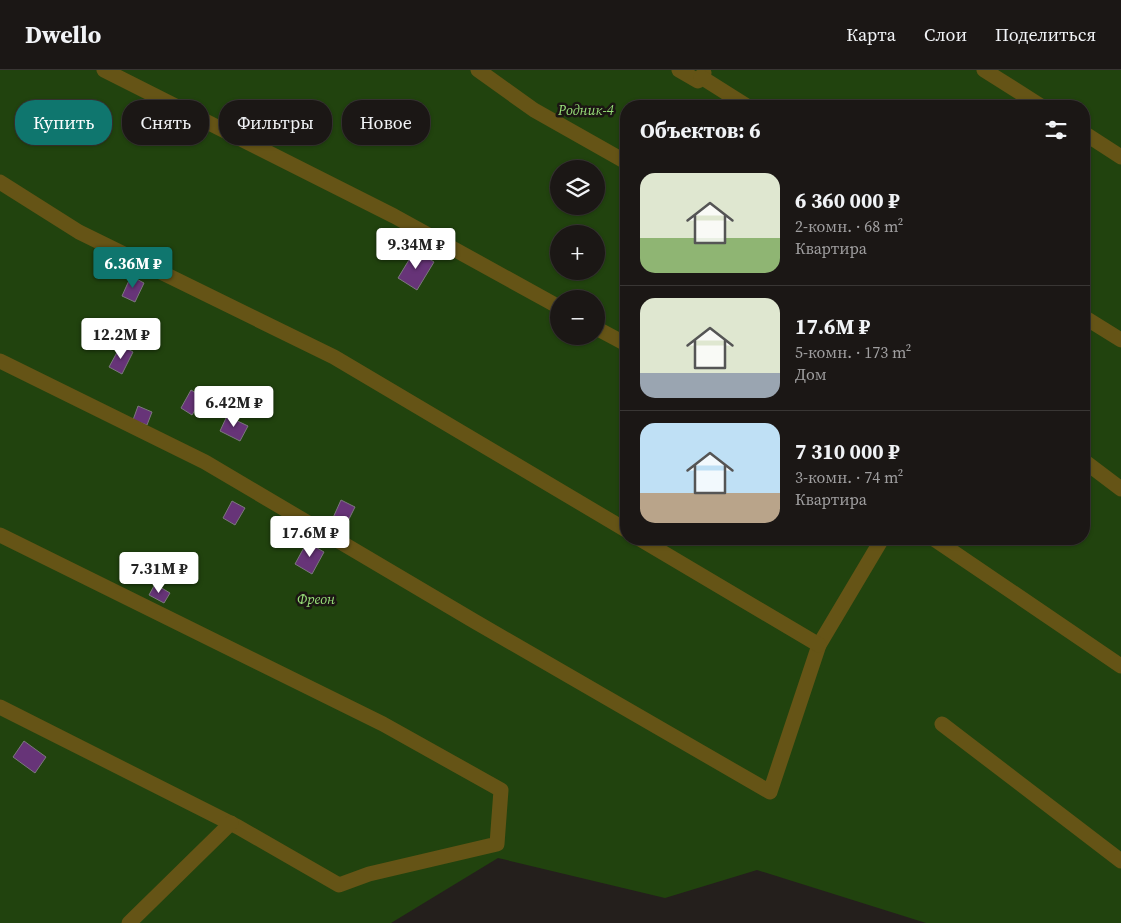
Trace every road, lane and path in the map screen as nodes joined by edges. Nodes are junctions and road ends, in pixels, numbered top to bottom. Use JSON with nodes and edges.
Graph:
{"nodes":[{"id":1,"x":104,"y":70,"type":"edge"},
{"id":2,"x":478,"y":70,"type":"edge"},
{"id":3,"x":679,"y":70,"type":"edge"},
{"id":4,"x":984,"y":70,"type":"edge"},
{"id":5,"x":704,"y":74,"type":"edge"},
{"id":6,"x":739,"y":100,"type":"edge"},
{"id":7,"x":1032,"y":100,"type":"edge"},
{"id":8,"x":1090,"y":137,"type":"edge"},
{"id":9,"x":1121,"y":157,"type":"edge"},
{"id":10,"x":620,"y":159,"type":"edge"},
{"id":11,"x":0,"y":182,"type":"edge"},
{"id":12,"x":550,"y":302,"type":"edge"},
{"id":13,"x":1090,"y":320,"type":"edge"},
{"id":14,"x":605,"y":333,"type":"edge"},
{"id":15,"x":1121,"y":340,"type":"edge"},
{"id":16,"x":620,"y":341,"type":"edge"},
{"id":17,"x":0,"y":360,"type":"edge"},
{"id":18,"x":1090,"y":465,"type":"edge"},
{"id":19,"x":1121,"y":489,"type":"edge"},
{"id":20,"x":620,"y":526,"type":"edge"},
{"id":21,"x":0,"y":535,"type":"edge"},
{"id":22,"x":650,"y":545,"type":"edge"},
{"id":23,"x":878,"y":545,"type":"edge"},
{"id":24,"x":943,"y":545,"type":"edge"},
{"id":25,"x":819,"y":645,"type":"junction"},
{"id":26,"x":1121,"y":666,"type":"edge"},
{"id":27,"x":0,"y":707,"type":"edge"},
{"id":28,"x":942,"y":724,"type":"dead end"},
{"id":29,"x":231,"y":823,"type":"junction"},
{"id":30,"x":1121,"y":860,"type":"edge"},
{"id":31,"x":129,"y":923,"type":"edge"}],
"edges":[{"from":1,"to":12,"type":"lane"},
{"from":2,"to":10,"type":"lane"},
{"from":3,"to":5,"type":"lane"},
{"from":4,"to":7,"type":"lane"},
{"from":5,"to":6,"type":"lane"},
{"from":8,"to":9,"type":"lane"},
{"from":11,"to":20,"type":"lane"},
{"from":13,"to":15,"type":"lane"},
{"from":14,"to":16,"type":"lane"},
{"from":17,"to":25,"type":"lane"},
{"from":18,"to":19,"type":"lane"},
{"from":21,"to":29,"type":"lane"},
{"from":22,"to":25,"type":"lane"},
{"from":23,"to":25,"type":"lane"},
{"from":24,"to":26,"type":"lane"},
{"from":27,"to":29,"type":"lane"},
{"from":28,"to":30,"type":"lane"},
{"from":29,"to":31,"type":"lane"}]}
